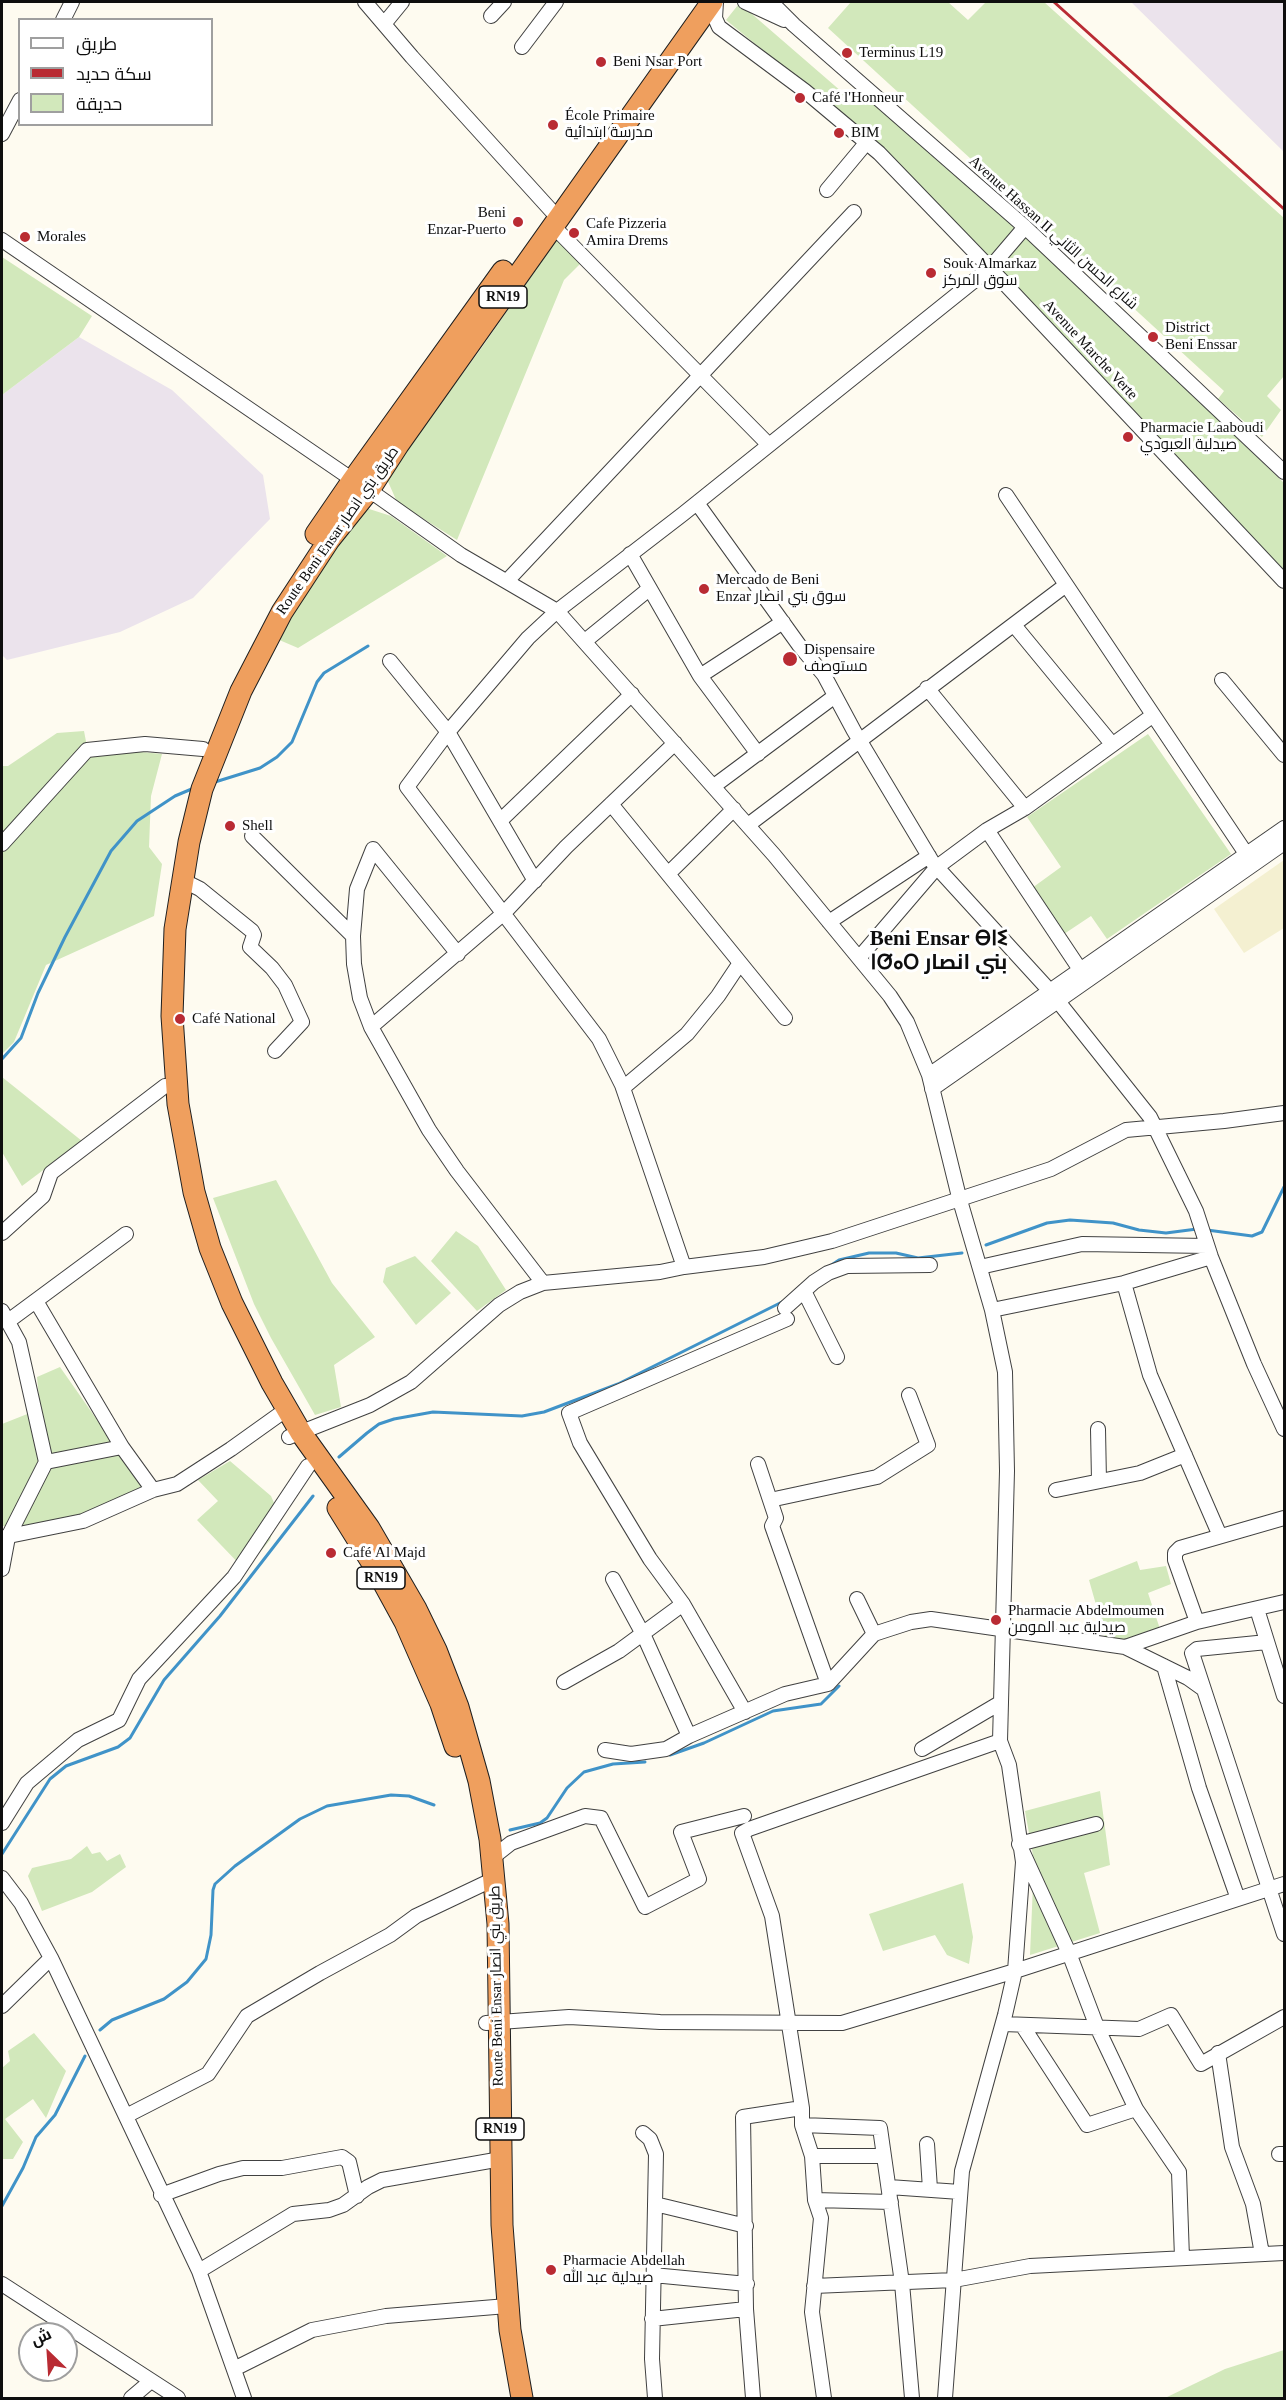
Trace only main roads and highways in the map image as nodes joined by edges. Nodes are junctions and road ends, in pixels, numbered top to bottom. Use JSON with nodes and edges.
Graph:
{"nodes":[{"id":1,"x":692,"y":2,"type":"edge"},
{"id":2,"x":713,"y":2,"type":"edge"},
{"id":3,"x":722,"y":2,"type":"edge"},
{"id":4,"x":653,"y":74,"type":"junction"},
{"id":5,"x":200,"y":774,"type":"junction"},
{"id":6,"x":282,"y":1413,"type":"junction"},
{"id":7,"x":295,"y":1435,"type":"junction"},
{"id":8,"x":435,"y":1670,"type":"junction"},
{"id":9,"x":500,"y":2306,"type":"junction"},
{"id":10,"x":509,"y":2398,"type":"edge"},
{"id":11,"x":522,"y":2398,"type":"edge"}],
"edges":[{"from":1,"to":4,"type":"highway","name":"Route Beni Ensar طريق بني انصار","number":"RN19"},
{"from":2,"to":3,"type":"highway"},
{"from":2,"to":4,"type":"highway","name":"Route Beni Ensar طريق بني انصار","number":"RN19"},
{"from":4,"to":5,"type":"highway","name":"Route Beni Ensar طريق بني انصار","number":"RN19"},
{"from":5,"to":6,"type":"highway","name":"Route Beni Ensar طريق بني انصار","number":"RN19"},
{"from":5,"to":6,"type":"highway","name":"Route Beni Ensar طريق بني انصار","number":"RN19"},
{"from":6,"to":7,"type":"highway","name":"Route Beni Ensar طريق بني انصار","number":"RN19"},
{"from":7,"to":8,"type":"highway","name":"Route Beni Ensar طريق بني انصار","number":"RN19"},
{"from":7,"to":8,"type":"highway","name":"Route Beni Ensar طريق بني انصار","number":"RN19"},
{"from":8,"to":9,"type":"highway","name":"Route Beni Ensar طريق بني انصار","number":"RN19"},
{"from":9,"to":10,"type":"highway","name":"Route Beni Ensar طريق بني انصار","number":"RN19"},
{"from":9,"to":11,"type":"highway","name":"Route Beni Ensar طريق بني انصار","number":"RN19"}]}
